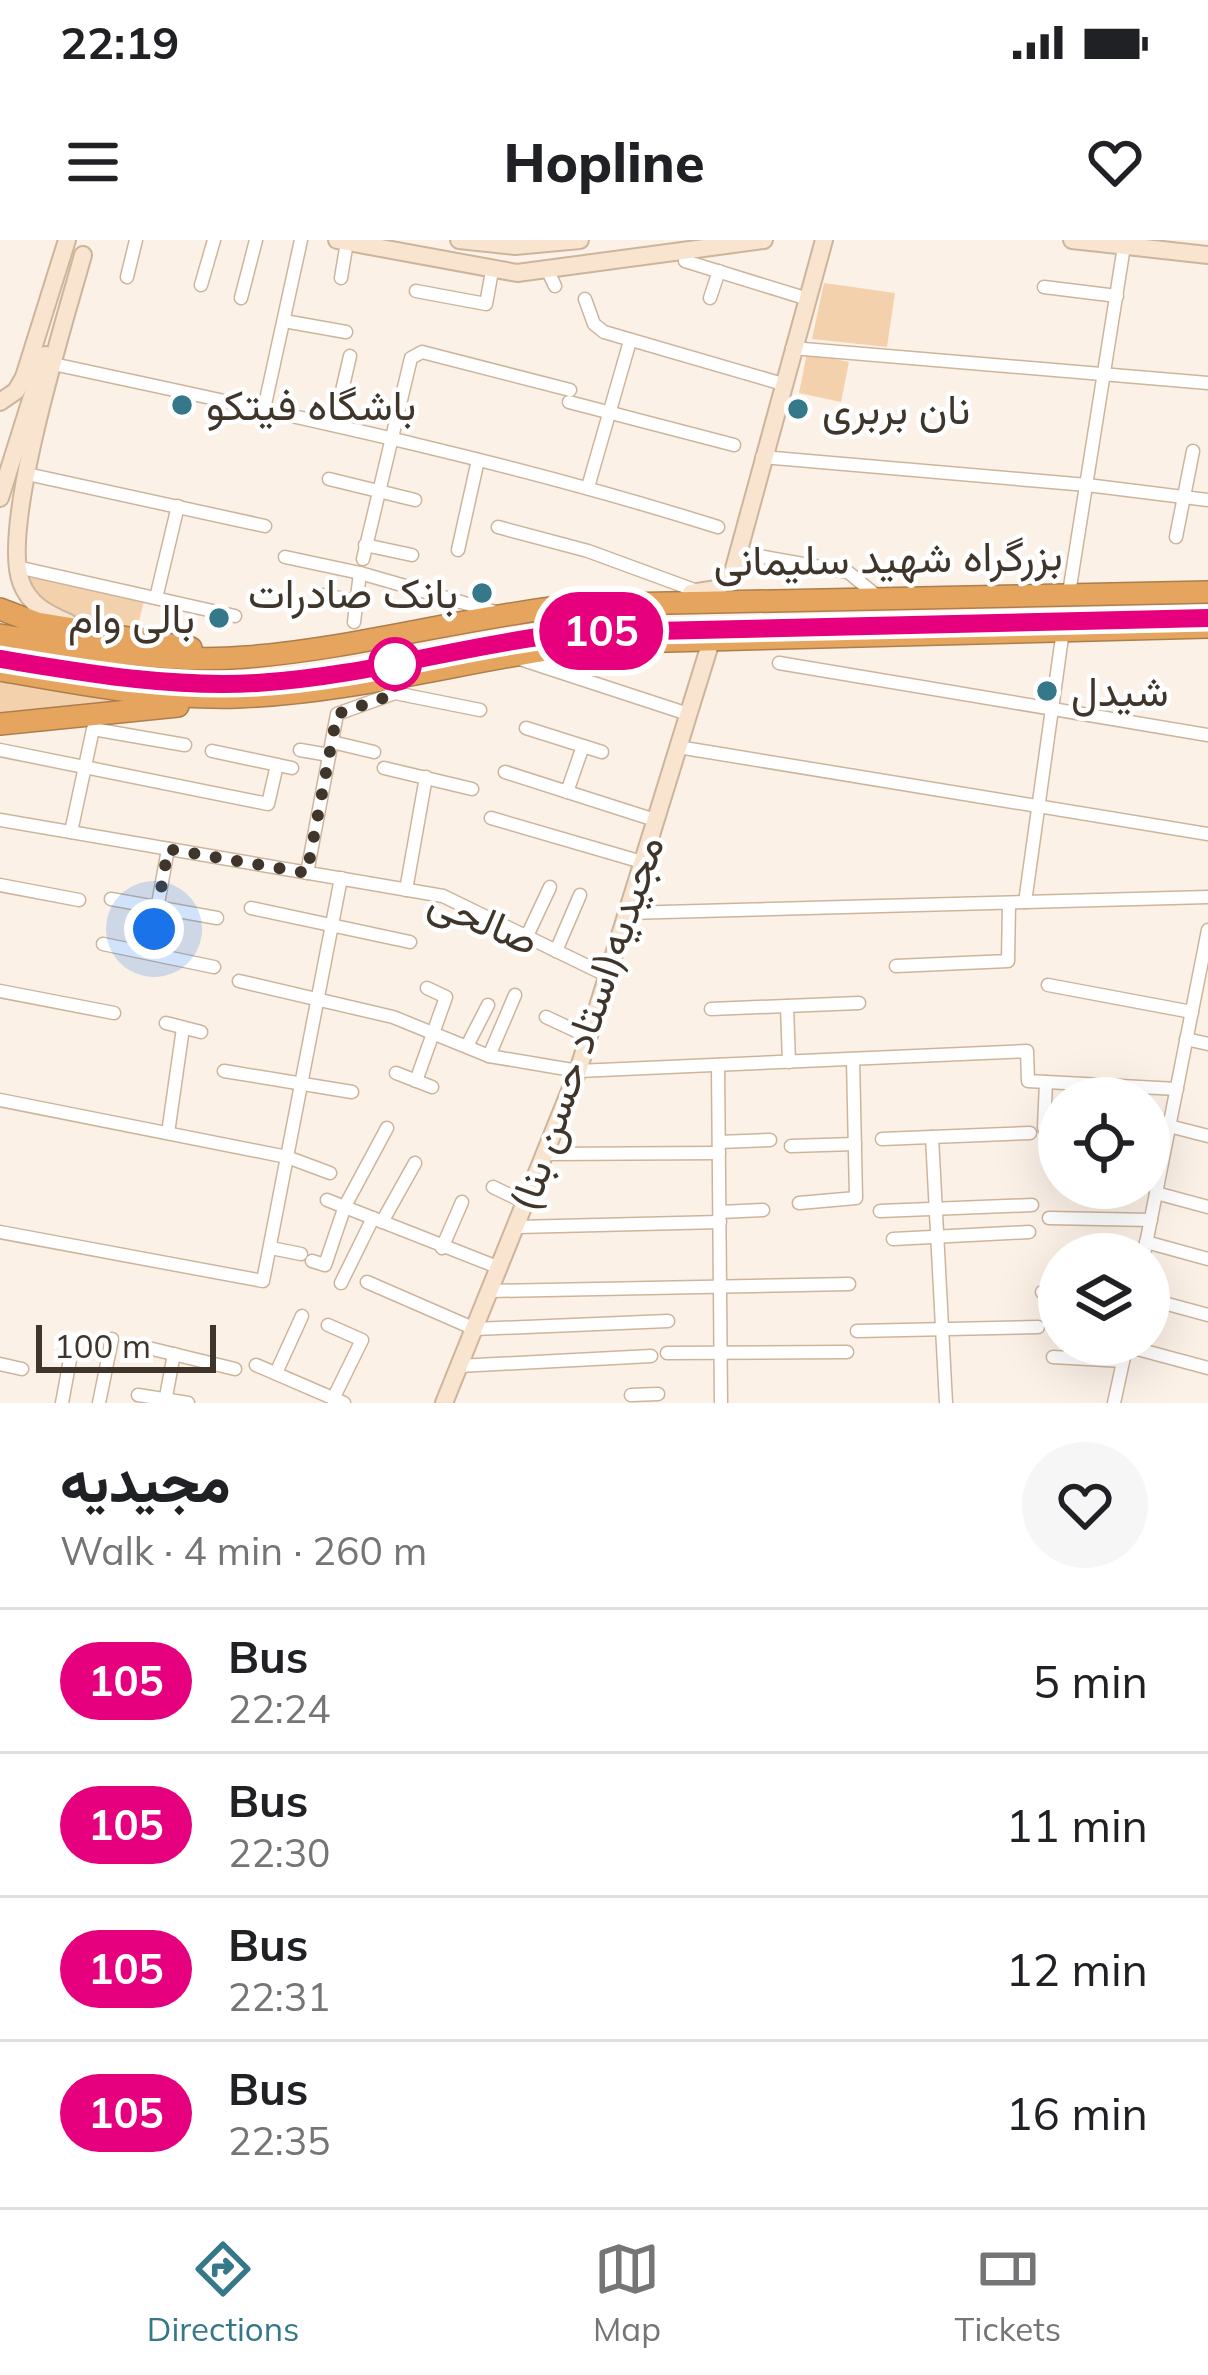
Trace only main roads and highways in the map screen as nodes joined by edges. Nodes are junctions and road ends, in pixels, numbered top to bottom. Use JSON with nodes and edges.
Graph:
{"nodes":[{"id":1,"x":68,"y":240,"type":"edge"},
{"id":2,"x":459,"y":240,"type":"edge"},
{"id":3,"x":580,"y":240,"type":"edge"},
{"id":4,"x":764,"y":240,"type":"edge"},
{"id":5,"x":824,"y":240,"type":"edge"},
{"id":6,"x":1072,"y":240,"type":"edge"},
{"id":7,"x":342,"y":241,"type":"edge"},
{"id":8,"x":1124,"y":242,"type":"edge"},
{"id":9,"x":542,"y":244,"type":"junction"},
{"id":10,"x":85,"y":248,"type":"edge"},
{"id":11,"x":1208,"y":255,"type":"edge"},
{"id":12,"x":551,"y":278,"type":"junction"},
{"id":13,"x":0,"y":402,"type":"edge"},
{"id":14,"x":0,"y":498,"type":"edge"},
{"id":15,"x":1208,"y":592,"type":"edge"},
{"id":16,"x":575,"y":604,"type":"junction"},
{"id":17,"x":0,"y":609,"type":"edge"},
{"id":18,"x":1208,"y":628,"type":"edge"},
{"id":19,"x":100,"y":634,"type":"junction"},
{"id":20,"x":0,"y":635,"type":"edge"},
{"id":21,"x":712,"y":638,"type":"junction"},
{"id":22,"x":245,"y":657,"type":"junction"},
{"id":23,"x":0,"y":670,"type":"edge"},
{"id":24,"x":238,"y":697,"type":"junction"},
{"id":25,"x":0,"y":724,"type":"edge"},
{"id":26,"x":444,"y":1403,"type":"edge"}],
"edges":[{"from":1,"to":13,"type":"main road"},
{"from":2,"to":9,"type":"main road"},
{"from":3,"to":9,"type":"main road"},
{"from":4,"to":12,"type":"main road"},
{"from":5,"to":16,"type":"main road"},
{"from":6,"to":8,"type":"main road"},
{"from":7,"to":12,"type":"main road"},
{"from":8,"to":11,"type":"main road"},
{"from":9,"to":12,"type":"main road"},
{"from":10,"to":14,"type":"main road"},
{"from":10,"to":19,"type":"main road"},
{"from":15,"to":16,"type":"highway","name":"بزرگراه شهید سلیمانی"},
{"from":16,"to":22,"type":"highway","name":"بزرگراه شهید سلیمانی"},
{"from":17,"to":19,"type":"highway"},
{"from":18,"to":21,"type":"highway"},
{"from":19,"to":22,"type":"highway"},
{"from":20,"to":22,"type":"highway","name":"بزرگراه شهید سلیمانی"},
{"from":21,"to":24,"type":"highway"},
{"from":21,"to":26,"type":"main road","name":"مجیدیه(استاد حسن بنا)"},
{"from":23,"to":24,"type":"highway"},
{"from":24,"to":25,"type":"highway"}]}
